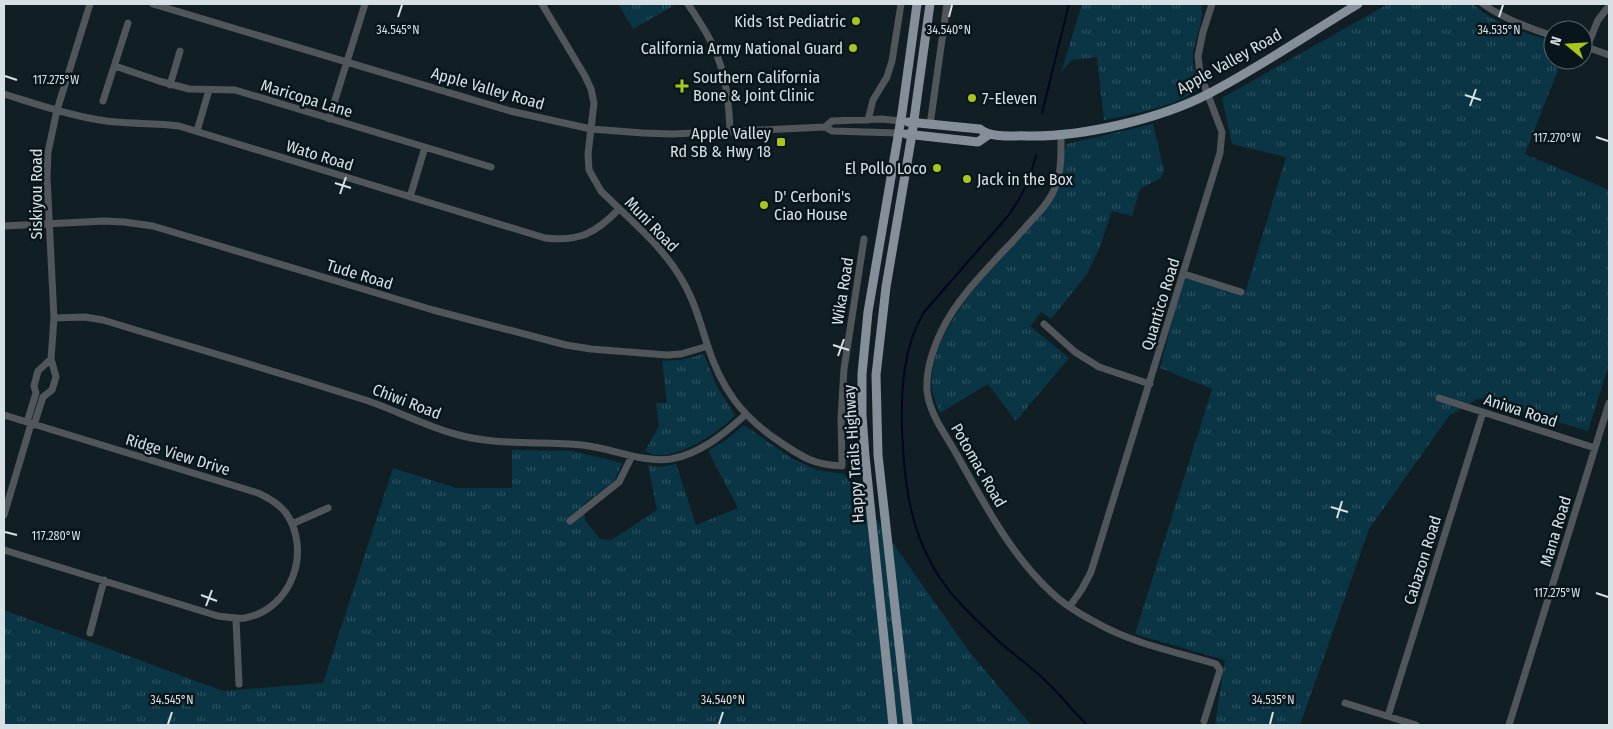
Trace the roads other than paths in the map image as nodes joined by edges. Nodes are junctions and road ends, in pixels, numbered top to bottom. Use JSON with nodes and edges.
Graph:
{"nodes":[{"id":1,"x":90,"y":4,"type":"edge"},
{"id":2,"x":153,"y":4,"type":"edge"},
{"id":3,"x":365,"y":4,"type":"edge"},
{"id":4,"x":542,"y":4,"type":"edge"},
{"id":5,"x":688,"y":4,"type":"edge"},
{"id":6,"x":901,"y":4,"type":"edge"},
{"id":7,"x":917,"y":4,"type":"edge"},
{"id":8,"x":930,"y":4,"type":"edge"},
{"id":9,"x":947,"y":4,"type":"edge"},
{"id":10,"x":1212,"y":4,"type":"edge"},
{"id":11,"x":1358,"y":4,"type":"edge"},
{"id":12,"x":1482,"y":4,"type":"edge"},
{"id":13,"x":1609,"y":6,"type":"edge"},
{"id":14,"x":128,"y":22,"type":"dead end"},
{"id":15,"x":1593,"y":30,"type":"edge"},
{"id":16,"x":1543,"y":33,"type":"edge"},
{"id":17,"x":180,"y":50,"type":"dead end"},
{"id":18,"x":1593,"y":50,"type":"edge"},
{"id":19,"x":1609,"y":55,"type":"edge"},
{"id":20,"x":346,"y":63,"type":"junction"},
{"id":21,"x":114,"y":66,"type":"junction"},
{"id":22,"x":170,"y":85,"type":"junction"},
{"id":23,"x":209,"y":90,"type":"junction"},
{"id":24,"x":4,"y":94,"type":"edge"},
{"id":25,"x":1207,"y":95,"type":"junction"},
{"id":26,"x":103,"y":101,"type":"dead end"},
{"id":27,"x":57,"y":110,"type":"junction"},
{"id":28,"x":329,"y":119,"type":"junction"},
{"id":29,"x":868,"y":120,"type":"junction"},
{"id":30,"x":900,"y":121,"type":"junction"},
{"id":31,"x":913,"y":123,"type":"junction"},
{"id":32,"x":930,"y":125,"type":"junction"},
{"id":33,"x":825,"y":127,"type":"junction"},
{"id":34,"x":591,"y":129,"type":"junction"},
{"id":35,"x":197,"y":131,"type":"junction"},
{"id":36,"x":730,"y":132,"type":"junction"},
{"id":37,"x":898,"y":133,"type":"junction"},
{"id":38,"x":912,"y":134,"type":"junction"},
{"id":39,"x":1060,"y":134,"type":"junction"},
{"id":40,"x":988,"y":135,"type":"junction"},
{"id":41,"x":425,"y":147,"type":"junction"},
{"id":42,"x":491,"y":167,"type":"dead end"},
{"id":43,"x":410,"y":197,"type":"junction"},
{"id":44,"x":619,"y":209,"type":"junction"},
{"id":45,"x":49,"y":223,"type":"junction"},
{"id":46,"x":4,"y":226,"type":"edge"},
{"id":47,"x":864,"y":239,"type":"dead end"},
{"id":48,"x":1184,"y":274,"type":"junction"},
{"id":49,"x":1241,"y":292,"type":"dead end"},
{"id":50,"x":54,"y":318,"type":"junction"},
{"id":51,"x":1044,"y":324,"type":"dead end"},
{"id":52,"x":708,"y":346,"type":"junction"},
{"id":53,"x":51,"y":359,"type":"junction"},
{"id":54,"x":1150,"y":384,"type":"junction"},
{"id":55,"x":1439,"y":398,"type":"dead end"},
{"id":56,"x":1609,"y":402,"type":"edge"},
{"id":57,"x":1483,"y":412,"type":"junction"},
{"id":58,"x":4,"y":415,"type":"edge"},
{"id":59,"x":745,"y":415,"type":"junction"},
{"id":60,"x":31,"y":424,"type":"junction"},
{"id":61,"x":1595,"y":448,"type":"junction"},
{"id":62,"x":632,"y":456,"type":"junction"},
{"id":63,"x":842,"y":466,"type":"joint"},
{"id":64,"x":328,"y":508,"type":"dead end"},
{"id":65,"x":4,"y":515,"type":"edge"},
{"id":66,"x":570,"y":521,"type":"dead end"},
{"id":67,"x":292,"y":524,"type":"junction"},
{"id":68,"x":4,"y":550,"type":"edge"},
{"id":69,"x":104,"y":580,"type":"junction"},
{"id":70,"x":1070,"y":606,"type":"junction"},
{"id":71,"x":236,"y":619,"type":"junction"},
{"id":72,"x":90,"y":633,"type":"dead end"},
{"id":73,"x":239,"y":684,"type":"dead end"},
{"id":74,"x":1345,"y":703,"type":"dead end"},
{"id":75,"x":1388,"y":716,"type":"junction"},
{"id":76,"x":1204,"y":721,"type":"dead end"},
{"id":77,"x":893,"y":725,"type":"edge"},
{"id":78,"x":908,"y":725,"type":"edge"},
{"id":79,"x":1416,"y":725,"type":"edge"},
{"id":80,"x":1509,"y":725,"type":"edge"}],
"edges":[{"from":1,"to":27,"type":"street","name":"Siskiyou Road"},
{"from":2,"to":20,"type":"street","name":"Apple Valley Road"},
{"from":3,"to":20,"type":"street"},
{"from":4,"to":34,"type":"street","name":"Muni Road"},
{"from":5,"to":36,"type":"street"},
{"from":6,"to":29,"type":"street"},
{"from":7,"to":30,"type":"main road","name":"Happy Trails Highway"},
{"from":8,"to":31,"type":"main road","name":"Happy Trails Highway"},
{"from":9,"to":32,"type":"street"},
{"from":10,"to":25,"type":"street","name":"Quantico Road"},
{"from":11,"to":25,"type":"main road","name":"Apple Valley Road"},
{"from":12,"to":16,"type":"street"},
{"from":13,"to":15,"type":"street"},
{"from":14,"to":21,"type":"street"},
{"from":17,"to":22,"type":"street"},
{"from":18,"to":19,"type":"street"},
{"from":20,"to":28,"type":"street"},
{"from":20,"to":34,"type":"street","name":"Apple Valley Road"},
{"from":21,"to":22,"type":"street","name":"Maricopa Lane"},
{"from":21,"to":26,"type":"street"},
{"from":22,"to":23,"type":"street","name":"Maricopa Lane"},
{"from":23,"to":28,"type":"street","name":"Maricopa Lane"},
{"from":23,"to":35,"type":"street"},
{"from":24,"to":27,"type":"street","name":"Wato Road"},
{"from":25,"to":39,"type":"main road","name":"Apple Valley Road"},
{"from":25,"to":48,"type":"street","name":"Quantico Road"},
{"from":27,"to":35,"type":"street","name":"Wato Road"},
{"from":27,"to":45,"type":"street","name":"Siskiyou Road"},
{"from":28,"to":41,"type":"street","name":"Maricopa Lane"},
{"from":29,"to":30,"type":"street","name":"Apple Valley Road"},
{"from":29,"to":33,"type":"street","name":"Apple Valley Road"},
{"from":30,"to":31,"type":"main road","name":"Apple Valley Road"},
{"from":30,"to":37,"type":"main road","name":"Happy Trails Highway"},
{"from":31,"to":32,"type":"main road","name":"Apple Valley Road"},
{"from":31,"to":38,"type":"main road","name":"Happy Trails Highway"},
{"from":32,"to":40,"type":"main road","name":"Apple Valley Road"},
{"from":33,"to":36,"type":"street","name":"Apple Valley Road"},
{"from":33,"to":37,"type":"street","name":"Apple Valley Road"},
{"from":34,"to":36,"type":"street","name":"Apple Valley Road"},
{"from":34,"to":44,"type":"street","name":"Muni Road"},
{"from":35,"to":43,"type":"street","name":"Wato Road"},
{"from":37,"to":38,"type":"main road","name":"Apple Valley Road"},
{"from":37,"to":77,"type":"main road","name":"Happy Trails Highway"},
{"from":38,"to":40,"type":"main road","name":"Apple Valley Road"},
{"from":38,"to":78,"type":"main road","name":"Happy Trails Highway"},
{"from":39,"to":40,"type":"main road","name":"Apple Valley Road"},
{"from":39,"to":70,"type":"street","name":"Potomac Road"},
{"from":41,"to":42,"type":"street","name":"Maricopa Lane"},
{"from":41,"to":43,"type":"street"},
{"from":43,"to":44,"type":"street","name":"Wato Road"},
{"from":44,"to":52,"type":"street","name":"Muni Road"},
{"from":45,"to":46,"type":"street","name":"Tude Road"},
{"from":45,"to":50,"type":"street","name":"Siskiyou Road"},
{"from":45,"to":52,"type":"street","name":"Tude Road"},
{"from":47,"to":63,"type":"street","name":"Wika Road"},
{"from":48,"to":49,"type":"street"},
{"from":48,"to":54,"type":"street","name":"Quantico Road"},
{"from":50,"to":53,"type":"street","name":"Siskiyou Road"},
{"from":50,"to":62,"type":"street","name":"Chiwi Road"},
{"from":51,"to":54,"type":"street"},
{"from":52,"to":59,"type":"street","name":"Muni Road"},
{"from":53,"to":60,"type":"street","name":"Siskiyou Road"},
{"from":53,"to":60,"type":"street","name":"Siskiyou Road"},
{"from":54,"to":70,"type":"street","name":"Quantico Road"},
{"from":55,"to":57,"type":"street","name":"Aniwa Road"},
{"from":56,"to":61,"type":"street","name":"Mana Road"},
{"from":57,"to":61,"type":"street","name":"Aniwa Road"},
{"from":57,"to":75,"type":"street","name":"Cabazon Road"},
{"from":58,"to":60,"type":"street","name":"Ridge View Drive"},
{"from":59,"to":62,"type":"street","name":"Chiwi Road"},
{"from":59,"to":63,"type":"street","name":"Muni Road"},
{"from":60,"to":65,"type":"street","name":"Siskiyou Road"},
{"from":60,"to":67,"type":"street","name":"Ridge View Drive"},
{"from":61,"to":80,"type":"street","name":"Mana Road"},
{"from":62,"to":66,"type":"street"},
{"from":64,"to":67,"type":"street"},
{"from":67,"to":71,"type":"street","name":"Ridge View Drive"},
{"from":68,"to":69,"type":"street"},
{"from":69,"to":71,"type":"street"},
{"from":69,"to":72,"type":"street"},
{"from":70,"to":76,"type":"street","name":"Potomac Road"},
{"from":71,"to":73,"type":"street"},
{"from":74,"to":75,"type":"street"},
{"from":75,"to":79,"type":"street"}]}
